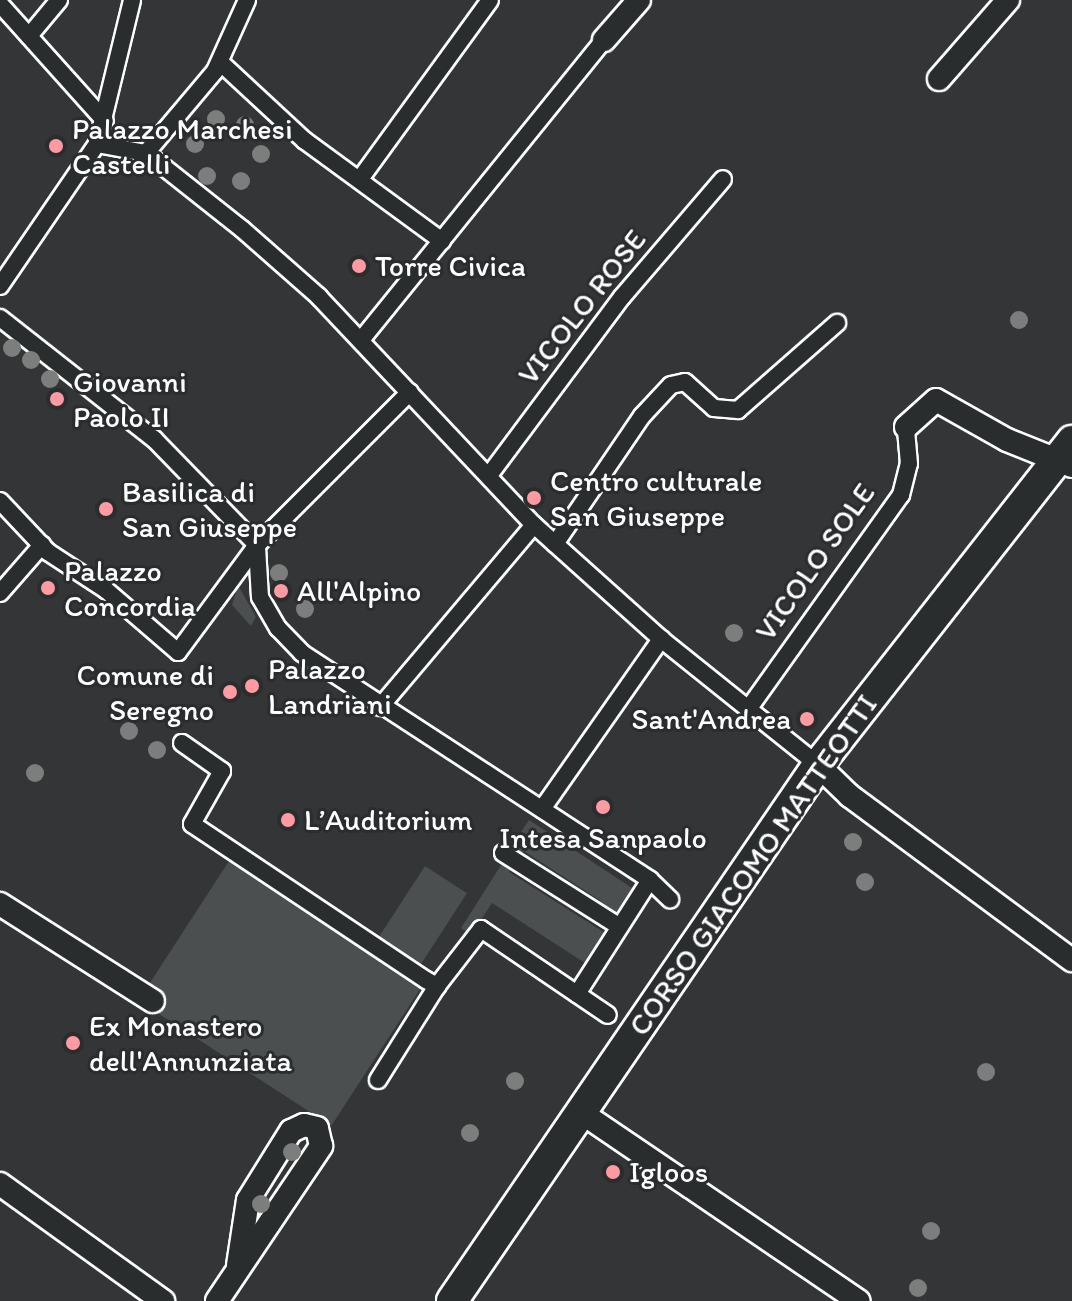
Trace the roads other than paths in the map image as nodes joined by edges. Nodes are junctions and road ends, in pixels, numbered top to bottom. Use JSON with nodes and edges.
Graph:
{"nodes":[{"id":1,"x":59,"y":0,"type":"edge"},
{"id":2,"x":132,"y":0,"type":"edge"},
{"id":3,"x":247,"y":0,"type":"edge"},
{"id":4,"x":490,"y":0,"type":"edge"},
{"id":5,"x":639,"y":0,"type":"edge"},
{"id":6,"x":1008,"y":0,"type":"edge"},
{"id":7,"x":0,"y":4,"type":"edge"},
{"id":8,"x":29,"y":36,"type":"junction"},
{"id":9,"x":604,"y":40,"type":"joint"},
{"id":10,"x":223,"y":56,"type":"junction"},
{"id":11,"x":939,"y":79,"type":"dead end"},
{"id":12,"x":105,"y":121,"type":"junction"},
{"id":13,"x":97,"y":144,"type":"junction"},
{"id":14,"x":146,"y":153,"type":"junction"},
{"id":15,"x":360,"y":179,"type":"junction"},
{"id":16,"x":723,"y":179,"type":"dead end"},
{"id":17,"x":442,"y":241,"type":"junction"},
{"id":18,"x":0,"y":286,"type":"edge"},
{"id":19,"x":0,"y":318,"type":"edge"},
{"id":20,"x":837,"y":323,"type":"dead end"},
{"id":21,"x":361,"y":340,"type":"junction"},
{"id":22,"x":410,"y":392,"type":"junction"},
{"id":23,"x":906,"y":427,"type":"joint"},
{"id":24,"x":1067,"y":456,"type":"edge"},
{"id":25,"x":490,"y":474,"type":"junction"},
{"id":26,"x":0,"y":501,"type":"edge"},
{"id":27,"x":534,"y":525,"type":"junction"},
{"id":28,"x":555,"y":544,"type":"junction"},
{"id":29,"x":42,"y":545,"type":"junction"},
{"id":30,"x":257,"y":545,"type":"junction"},
{"id":31,"x":0,"y":593,"type":"edge"},
{"id":32,"x":661,"y":639,"type":"junction"},
{"id":33,"x":380,"y":707,"type":"junction"},
{"id":34,"x":749,"y":708,"type":"junction"},
{"id":35,"x":182,"y":743,"type":"dead end"},
{"id":36,"x":818,"y":765,"type":"junction"},
{"id":37,"x":542,"y":809,"type":"junction"},
{"id":38,"x":503,"y":853,"type":"dead end"},
{"id":39,"x":650,"y":880,"type":"junction"},
{"id":40,"x":670,"y":899,"type":"dead end"},
{"id":41,"x":3,"y":913,"type":"edge"},
{"id":42,"x":620,"y":927,"type":"junction"},
{"id":43,"x":1072,"y":960,"type":"edge"},
{"id":44,"x":437,"y":986,"type":"junction"},
{"id":45,"x":577,"y":994,"type":"junction"},
{"id":46,"x":153,"y":1001,"type":"dead end"},
{"id":47,"x":608,"y":1015,"type":"dead end"},
{"id":48,"x":378,"y":1080,"type":"dead end"},
{"id":49,"x":579,"y":1111,"type":"junction"},
{"id":50,"x":0,"y":1184,"type":"edge"},
{"id":51,"x":238,"y":1265,"type":"junction"},
{"id":52,"x":163,"y":1301,"type":"edge"},
{"id":53,"x":217,"y":1301,"type":"edge"},
{"id":54,"x":452,"y":1301,"type":"edge"},
{"id":55,"x":859,"y":1301,"type":"edge"}],
"edges":[{"from":1,"to":8,"type":"street"},
{"from":2,"to":12,"type":"street"},
{"from":3,"to":10,"type":"street"},
{"from":4,"to":15,"type":"street"},
{"from":5,"to":9,"type":"street"},
{"from":6,"to":11,"type":"street"},
{"from":7,"to":8,"type":"street"},
{"from":8,"to":12,"type":"street"},
{"from":9,"to":17,"type":"street"},
{"from":10,"to":14,"type":"street"},
{"from":10,"to":15,"type":"street"},
{"from":12,"to":13,"type":"street"},
{"from":13,"to":14,"type":"street"},
{"from":13,"to":18,"type":"street"},
{"from":14,"to":21,"type":"street"},
{"from":15,"to":17,"type":"street"},
{"from":16,"to":25,"type":"street","name":"VICOLO ROSE"},
{"from":17,"to":21,"type":"street"},
{"from":19,"to":30,"type":"street"},
{"from":20,"to":28,"type":"street"},
{"from":21,"to":22,"type":"street"},
{"from":22,"to":25,"type":"street"},
{"from":22,"to":30,"type":"street"},
{"from":23,"to":24,"type":"street","name":"VICOLO SOLE"},
{"from":23,"to":34,"type":"street","name":"VICOLO SOLE"},
{"from":24,"to":36,"type":"main road","name":"CORSO GIACOMO MATTEOTTI"},
{"from":25,"to":27,"type":"street"},
{"from":26,"to":29,"type":"street"},
{"from":27,"to":28,"type":"street"},
{"from":27,"to":33,"type":"street"},
{"from":28,"to":32,"type":"street"},
{"from":29,"to":30,"type":"street"},
{"from":29,"to":31,"type":"street"},
{"from":30,"to":33,"type":"street"},
{"from":32,"to":34,"type":"street"},
{"from":32,"to":37,"type":"street"},
{"from":33,"to":37,"type":"street"},
{"from":34,"to":36,"type":"street"},
{"from":35,"to":44,"type":"street"},
{"from":36,"to":43,"type":"street"},
{"from":36,"to":49,"type":"main road","name":"CORSO GIACOMO MATTEOTTI"},
{"from":37,"to":39,"type":"street"},
{"from":38,"to":42,"type":"street"},
{"from":39,"to":40,"type":"street"},
{"from":39,"to":42,"type":"street"},
{"from":41,"to":46,"type":"street"},
{"from":42,"to":45,"type":"street"},
{"from":44,"to":45,"type":"street"},
{"from":44,"to":48,"type":"street"},
{"from":45,"to":47,"type":"street"},
{"from":49,"to":54,"type":"main road","name":"CORSO GIACOMO MATTEOTTI"},
{"from":49,"to":55,"type":"street"},
{"from":50,"to":52,"type":"street"},
{"from":51,"to":51,"type":"street"},
{"from":51,"to":53,"type":"street"}]}
